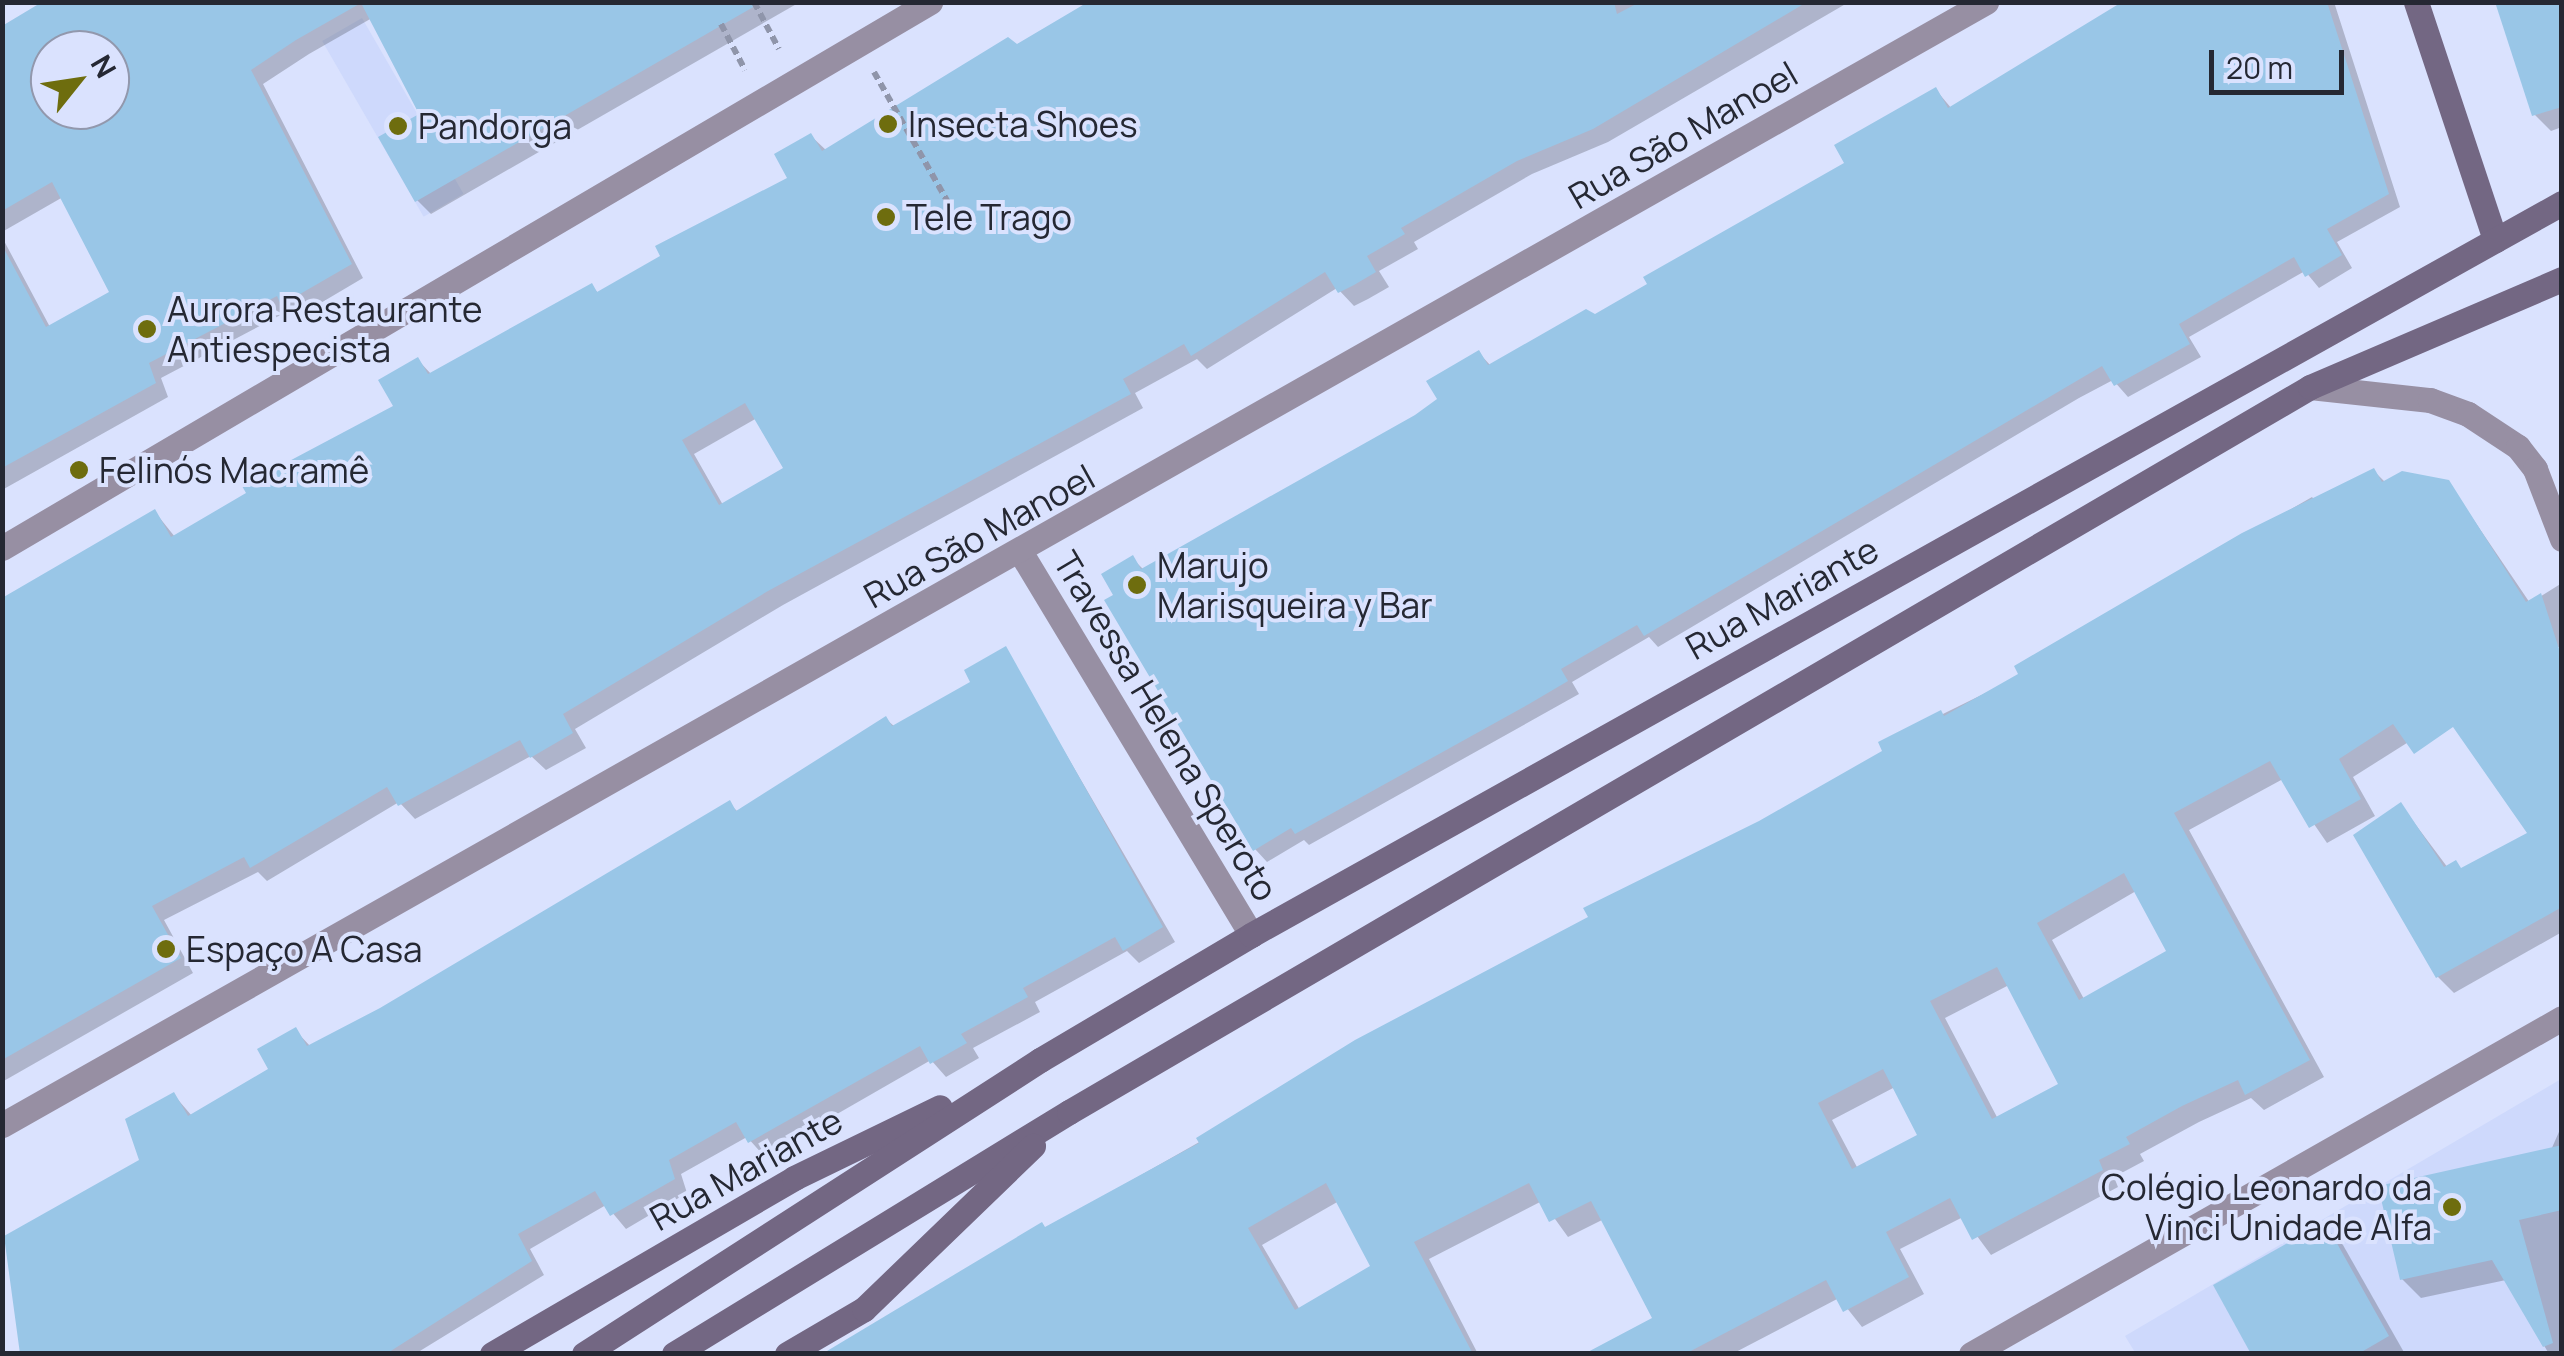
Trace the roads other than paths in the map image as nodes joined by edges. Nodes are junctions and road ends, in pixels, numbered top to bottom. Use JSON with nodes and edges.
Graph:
{"nodes":[{"id":1,"x":930,"y":2,"type":"edge"},
{"id":2,"x":1986,"y":2,"type":"edge"},
{"id":3,"x":2416,"y":2,"type":"edge"},
{"id":4,"x":2562,"y":203,"type":"edge"},
{"id":5,"x":2495,"y":240,"type":"junction"},
{"id":6,"x":2562,"y":279,"type":"edge"},
{"id":7,"x":2310,"y":387,"type":"junction"},
{"id":8,"x":2562,"y":539,"type":"edge"},
{"id":9,"x":2,"y":548,"type":"edge"},
{"id":10,"x":1021,"y":554,"type":"junction"},
{"id":11,"x":1250,"y":935,"type":"junction"},
{"id":12,"x":2562,"y":1018,"type":"edge"},
{"id":13,"x":1040,"y":1060,"type":"junction"},
{"id":14,"x":1069,"y":1112,"type":"junction"},
{"id":15,"x":2,"y":1125,"type":"edge"},
{"id":16,"x":492,"y":1354,"type":"edge"},
{"id":17,"x":584,"y":1354,"type":"edge"},
{"id":18,"x":674,"y":1354,"type":"edge"},
{"id":19,"x":787,"y":1354,"type":"edge"},
{"id":20,"x":1971,"y":1354,"type":"edge"}],
"edges":[{"from":1,"to":9,"type":"street"},
{"from":2,"to":10,"type":"street","name":"Rua São Manoel"},
{"from":3,"to":5,"type":"main road"},
{"from":4,"to":5,"type":"main road","name":"Rua Mariante"},
{"from":5,"to":11,"type":"main road","name":"Rua Mariante"},
{"from":6,"to":7,"type":"main road"},
{"from":7,"to":8,"type":"street"},
{"from":7,"to":14,"type":"main road"},
{"from":10,"to":11,"type":"street","name":"Travessa Helena Speroto"},
{"from":10,"to":15,"type":"street","name":"Rua São Manoel"},
{"from":11,"to":13,"type":"main road","name":"Rua Mariante"},
{"from":12,"to":20,"type":"street"},
{"from":13,"to":16,"type":"main road","name":"Rua Mariante"},
{"from":13,"to":17,"type":"main road","name":"Rua Mariante"},
{"from":14,"to":18,"type":"main road"},
{"from":14,"to":19,"type":"main road"}]}
